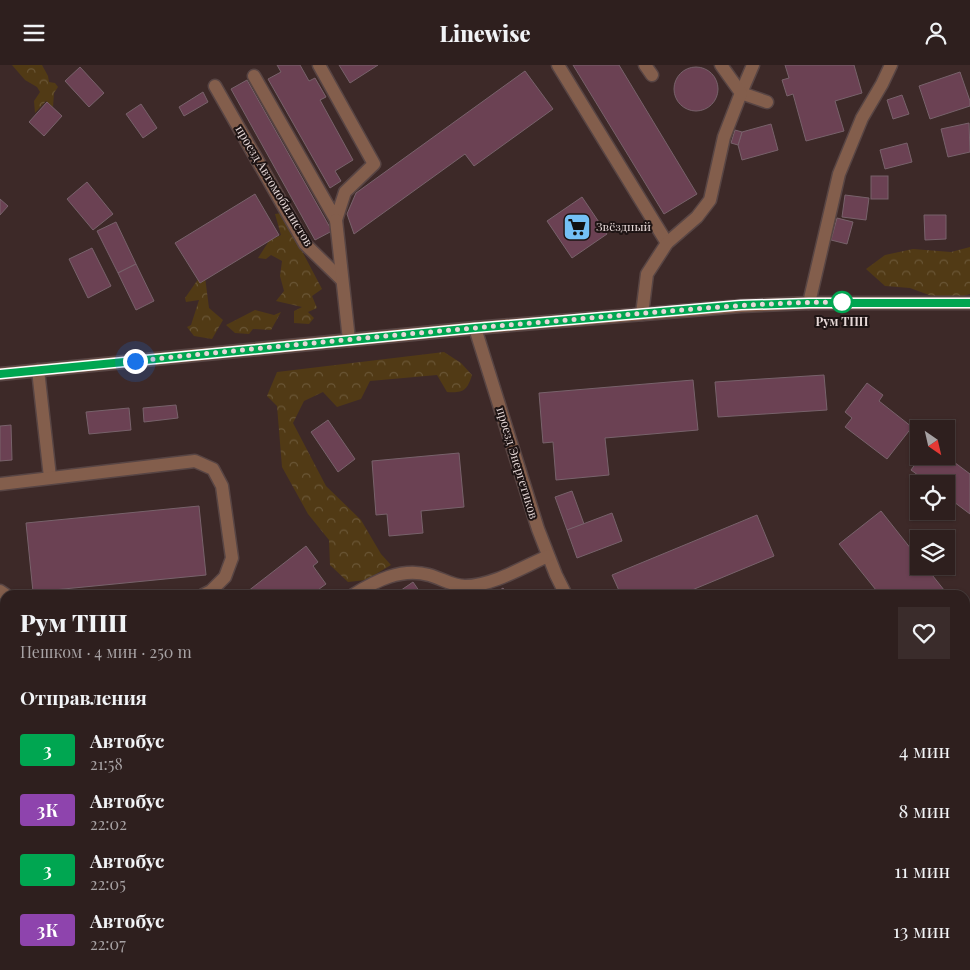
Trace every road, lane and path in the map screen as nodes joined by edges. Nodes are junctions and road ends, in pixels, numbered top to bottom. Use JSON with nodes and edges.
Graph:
{"nodes":[{"id":1,"x":319,"y":65,"type":"edge"},
{"id":2,"x":558,"y":65,"type":"edge"},
{"id":3,"x":721,"y":65,"type":"edge"},
{"id":4,"x":753,"y":65,"type":"edge"},
{"id":5,"x":890,"y":65,"type":"edge"},
{"id":6,"x":254,"y":76,"type":"dead end"},
{"id":7,"x":215,"y":86,"type":"dead end"},
{"id":8,"x":740,"y":93,"type":"junction"},
{"id":9,"x":767,"y":103,"type":"dead end"},
{"id":10,"x":336,"y":220,"type":"junction"},
{"id":11,"x":667,"y":243,"type":"junction"},
{"id":12,"x":342,"y":280,"type":"junction"},
{"id":13,"x":809,"y":303,"type":"junction"},
{"id":14,"x":970,"y":303,"type":"edge"},
{"id":15,"x":642,"y":314,"type":"junction"},
{"id":16,"x":475,"y":328,"type":"junction"},
{"id":17,"x":349,"y":340,"type":"junction"},
{"id":18,"x":38,"y":370,"type":"junction"},
{"id":19,"x":0,"y":374,"type":"edge"},
{"id":20,"x":50,"y":477,"type":"junction"},
{"id":21,"x":0,"y":484,"type":"edge"},
{"id":22,"x":548,"y":556,"type":"junction"},
{"id":23,"x":501,"y":577,"type":"junction"},
{"id":24,"x":212,"y":590,"type":"edge"},
{"id":25,"x":363,"y":590,"type":"edge"},
{"id":26,"x":482,"y":590,"type":"edge"},
{"id":27,"x":564,"y":590,"type":"edge"}],
"edges":[{"from":1,"to":10,"type":"street"},
{"from":2,"to":11,"type":"street"},
{"from":3,"to":8,"type":"street"},
{"from":4,"to":8,"type":"street"},
{"from":5,"to":13,"type":"street"},
{"from":6,"to":10,"type":"street"},
{"from":7,"to":12,"type":"street","name":"проезд Автомобилистов"},
{"from":8,"to":9,"type":"street"},
{"from":8,"to":11,"type":"street"},
{"from":10,"to":12,"type":"street"},
{"from":11,"to":15,"type":"street"},
{"from":12,"to":17,"type":"street"},
{"from":13,"to":14,"type":"street"},
{"from":13,"to":15,"type":"street"},
{"from":15,"to":16,"type":"street"},
{"from":16,"to":17,"type":"street"},
{"from":16,"to":22,"type":"street","name":"проезд Энергетиков"},
{"from":17,"to":18,"type":"street"},
{"from":18,"to":19,"type":"street"},
{"from":18,"to":20,"type":"street"},
{"from":20,"to":21,"type":"street"},
{"from":20,"to":24,"type":"street"},
{"from":22,"to":23,"type":"street"},
{"from":22,"to":27,"type":"street","name":"проезд Энергетиков"},
{"from":23,"to":25,"type":"street"},
{"from":23,"to":26,"type":"street"}]}
